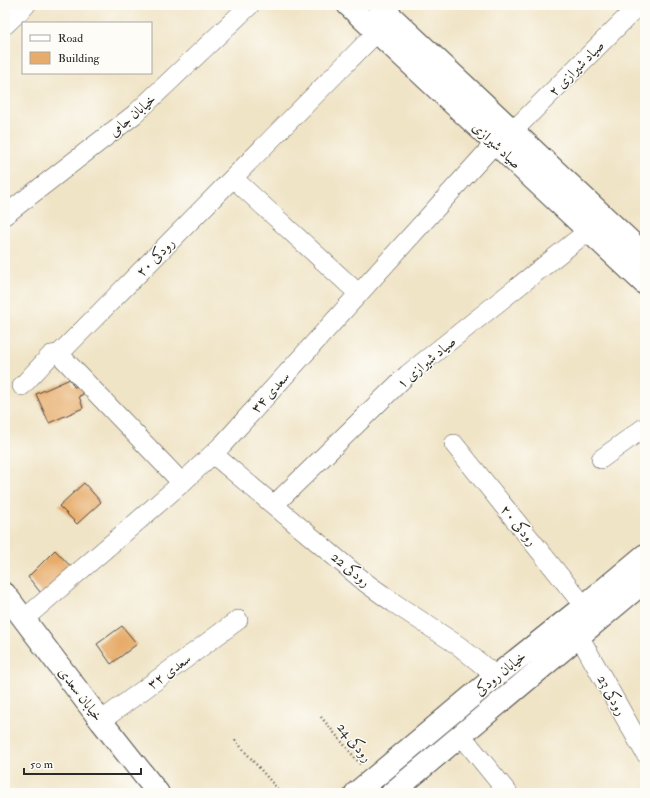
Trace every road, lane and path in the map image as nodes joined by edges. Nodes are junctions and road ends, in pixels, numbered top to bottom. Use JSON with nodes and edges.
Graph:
{"nodes":[{"id":1,"x":26,"y":5,"type":"edge"},
{"id":2,"x":250,"y":5,"type":"edge"},
{"id":3,"x":348,"y":5,"type":"edge"},
{"id":4,"x":379,"y":5,"type":"edge"},
{"id":5,"x":639,"y":5,"type":"edge"},
{"id":6,"x":5,"y":25,"type":"edge"},
{"id":7,"x":377,"y":32,"type":"junction"},
{"id":8,"x":513,"y":131,"type":"junction"},
{"id":9,"x":495,"y":143,"type":"junction"},
{"id":10,"x":233,"y":178,"type":"junction"},
{"id":11,"x":5,"y":215,"type":"edge"},
{"id":12,"x":588,"y":231,"type":"junction"},
{"id":13,"x":645,"y":255,"type":"edge"},
{"id":14,"x":645,"y":284,"type":"edge"},
{"id":15,"x":359,"y":294,"type":"junction"},
{"id":16,"x":59,"y":354,"type":"junction"},
{"id":17,"x":22,"y":386,"type":"dead end"},
{"id":18,"x":645,"y":427,"type":"edge"},
{"id":19,"x":454,"y":444,"type":"dead end"},
{"id":20,"x":213,"y":454,"type":"junction"},
{"id":21,"x":601,"y":459,"type":"dead end"},
{"id":22,"x":182,"y":483,"type":"junction"},
{"id":23,"x":274,"y":505,"type":"junction"},
{"id":24,"x":645,"y":554,"type":"edge"},
{"id":25,"x":645,"y":581,"type":"edge"},
{"id":26,"x":5,"y":594,"type":"edge"},
{"id":27,"x":584,"y":606,"type":"junction"},
{"id":28,"x":24,"y":619,"type":"junction"},
{"id":29,"x":238,"y":620,"type":"dead end"},
{"id":30,"x":579,"y":636,"type":"junction"},
{"id":31,"x":496,"y":676,"type":"junction"},
{"id":32,"x":511,"y":693,"type":"junction"},
{"id":33,"x":321,"y":717,"type":"dead end"},
{"id":34,"x":101,"y":721,"type":"junction"},
{"id":35,"x":461,"y":735,"type":"junction"},
{"id":36,"x":235,"y":740,"type":"dead end"},
{"id":37,"x":645,"y":753,"type":"edge"},
{"id":38,"x":364,"y":786,"type":"edge"},
{"id":39,"x":158,"y":793,"type":"edge"},
{"id":40,"x":281,"y":793,"type":"edge"},
{"id":41,"x":392,"y":793,"type":"edge"},
{"id":42,"x":508,"y":793,"type":"edge"}],
"edges":[{"from":1,"to":6,"type":"street"},
{"from":2,"to":11,"type":"street","name":"خیابان جامی"},
{"from":3,"to":7,"type":"main road","name":"صیاد شیرازی"},
{"from":4,"to":8,"type":"main road","name":"صیاد شیرازی"},
{"from":5,"to":8,"type":"street","name":"صیاد شیرازی ۲"},
{"from":7,"to":9,"type":"main road","name":"صیاد شیرازی"},
{"from":7,"to":10,"type":"street","name":"رودکی ۲۰"},
{"from":8,"to":13,"type":"main road","name":"صیاد شیرازی"},
{"from":9,"to":12,"type":"main road","name":"صیاد شیرازی"},
{"from":9,"to":15,"type":"street","name":"سعدی ۳۴"},
{"from":10,"to":15,"type":"street"},
{"from":10,"to":16,"type":"street","name":"رودکی ۲۰"},
{"from":12,"to":14,"type":"main road","name":"صیاد شیرازی"},
{"from":12,"to":23,"type":"street","name":"صیاد شیرازی ۱"},
{"from":15,"to":20,"type":"street","name":"سعدی ۳۴"},
{"from":16,"to":17,"type":"street","name":"رودکی ۲۰"},
{"from":16,"to":22,"type":"street"},
{"from":18,"to":21,"type":"street"},
{"from":19,"to":27,"type":"street","name":"رودکی ۲۰"},
{"from":20,"to":22,"type":"street","name":"سعدی ۳۴"},
{"from":20,"to":23,"type":"street","name":"رودکی 22"},
{"from":22,"to":28,"type":"street","name":"سعدی ۳۴"},
{"from":23,"to":31,"type":"street","name":"رودکی 22"},
{"from":24,"to":27,"type":"main road","name":"خیابان رودکی"},
{"from":25,"to":30,"type":"main road","name":"خیابان رودکی"},
{"from":26,"to":28,"type":"main road","name":"خیابان سعدی"},
{"from":27,"to":31,"type":"main road","name":"خیابان رودکی"},
{"from":28,"to":34,"type":"main road","name":"خیابان سعدی"},
{"from":29,"to":34,"type":"street","name":"سعدی ۳۲"},
{"from":30,"to":32,"type":"main road","name":"خیابان رودکی"},
{"from":30,"to":37,"type":"street","name":"رودکی 23"},
{"from":31,"to":32,"type":"main road"},
{"from":31,"to":38,"type":"main road","name":"خیابان رودکی"},
{"from":32,"to":35,"type":"main road","name":"خیابان رودکی"},
{"from":33,"to":38,"type":"path","name":"رودکی 24"},
{"from":34,"to":39,"type":"main road","name":"خیابان سعدی"},
{"from":35,"to":41,"type":"main road","name":"خیابان رودکی"},
{"from":35,"to":42,"type":"street"},
{"from":36,"to":40,"type":"path"}]}
